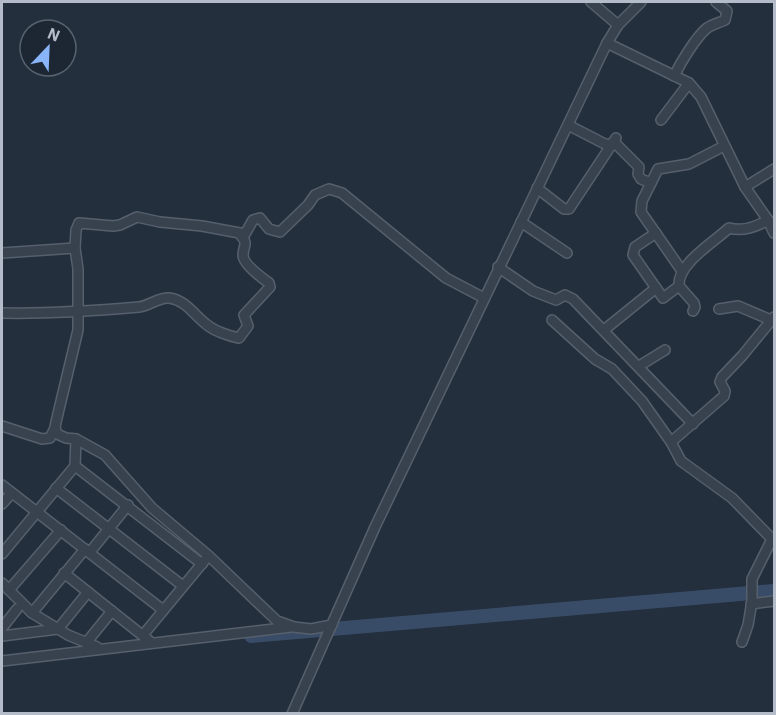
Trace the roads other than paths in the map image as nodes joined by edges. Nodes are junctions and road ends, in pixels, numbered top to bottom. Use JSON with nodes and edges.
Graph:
{"nodes":[{"id":1,"x":591,"y":2,"type":"edge"},
{"id":2,"x":641,"y":2,"type":"edge"},
{"id":3,"x":716,"y":2,"type":"edge"},
{"id":4,"x":618,"y":25,"type":"junction"},
{"id":5,"x":607,"y":43,"type":"junction"},
{"id":6,"x":674,"y":76,"type":"junction"},
{"id":7,"x":689,"y":83,"type":"junction"},
{"id":8,"x":661,"y":120,"type":"dead end"},
{"id":9,"x":568,"y":125,"type":"junction"},
{"id":10,"x":614,"y":141,"type":"junction"},
{"id":11,"x":724,"y":146,"type":"junction"},
{"id":12,"x":774,"y":169,"type":"edge"},
{"id":13,"x":651,"y":183,"type":"junction"},
{"id":14,"x":745,"y":187,"type":"junction"},
{"id":15,"x":537,"y":188,"type":"junction"},
{"id":16,"x":768,"y":220,"type":"junction"},
{"id":17,"x":521,"y":222,"type":"junction"},
{"id":18,"x":239,"y":233,"type":"junction"},
{"id":19,"x":656,"y":233,"type":"junction"},
{"id":20,"x":774,"y":233,"type":"edge"},
{"id":21,"x":75,"y":248,"type":"junction"},
{"id":22,"x":2,"y":253,"type":"edge"},
{"id":23,"x":567,"y":253,"type":"dead end"},
{"id":24,"x":498,"y":267,"type":"junction"},
{"id":25,"x":682,"y":271,"type":"junction"},
{"id":26,"x":679,"y":286,"type":"junction"},
{"id":27,"x":656,"y":288,"type":"junction"},
{"id":28,"x":484,"y":298,"type":"junction"},
{"id":29,"x":719,"y":309,"type":"dead end"},
{"id":30,"x":693,"y":311,"type":"dead end"},
{"id":31,"x":2,"y":313,"type":"edge"},
{"id":32,"x":77,"y":313,"type":"junction"},
{"id":33,"x":773,"y":319,"type":"edge"},
{"id":34,"x":552,"y":320,"type":"dead end"},
{"id":35,"x":604,"y":330,"type":"junction"},
{"id":36,"x":664,"y":350,"type":"dead end"},
{"id":37,"x":639,"y":366,"type":"junction"},
{"id":38,"x":693,"y":424,"type":"junction"},
{"id":39,"x":2,"y":426,"type":"edge"},
{"id":40,"x":55,"y":428,"type":"junction"},
{"id":41,"x":76,"y":439,"type":"junction"},
{"id":42,"x":671,"y":442,"type":"junction"},
{"id":43,"x":75,"y":466,"type":"junction"},
{"id":44,"x":2,"y":485,"type":"edge"},
{"id":45,"x":56,"y":488,"type":"junction"},
{"id":46,"x":12,"y":493,"type":"junction"},
{"id":47,"x":2,"y":504,"type":"edge"},
{"id":48,"x":128,"y":505,"type":"junction"},
{"id":49,"x":38,"y":512,"type":"junction"},
{"id":50,"x":61,"y":530,"type":"junction"},
{"id":51,"x":108,"y":530,"type":"junction"},
{"id":52,"x":87,"y":550,"type":"junction"},
{"id":53,"x":2,"y":554,"type":"edge"},
{"id":54,"x":209,"y":556,"type":"junction"},
{"id":55,"x":202,"y":564,"type":"junction"},
{"id":56,"x":64,"y":573,"type":"junction"},
{"id":57,"x":2,"y":583,"type":"edge"},
{"id":58,"x":183,"y":586,"type":"junction"},
{"id":59,"x":9,"y":590,"type":"junction"},
{"id":60,"x":88,"y":592,"type":"junction"},
{"id":61,"x":774,"y":601,"type":"edge"},
{"id":62,"x":752,"y":602,"type":"junction"},
{"id":63,"x":17,"y":609,"type":"dead end"},
{"id":64,"x":163,"y":610,"type":"junction"},
{"id":65,"x":112,"y":611,"type":"junction"},
{"id":66,"x":32,"y":613,"type":"junction"},
{"id":67,"x":332,"y":626,"type":"junction"},
{"id":68,"x":294,"y":627,"type":"junction"},
{"id":69,"x":2,"y":628,"type":"edge"},
{"id":70,"x":58,"y":629,"type":"junction"},
{"id":71,"x":142,"y":635,"type":"junction"},
{"id":72,"x":2,"y":636,"type":"edge"},
{"id":73,"x":742,"y":642,"type":"dead end"},
{"id":74,"x":86,"y":643,"type":"junction"},
{"id":75,"x":153,"y":643,"type":"junction"},
{"id":76,"x":99,"y":648,"type":"junction"},
{"id":77,"x":2,"y":661,"type":"edge"},
{"id":78,"x":292,"y":714,"type":"edge"}],
"edges":[{"from":1,"to":4,"type":"street"},
{"from":2,"to":4,"type":"street"},
{"from":3,"to":6,"type":"street"},
{"from":4,"to":5,"type":"street"},
{"from":5,"to":6,"type":"street"},
{"from":5,"to":9,"type":"street"},
{"from":6,"to":7,"type":"street"},
{"from":7,"to":8,"type":"street"},
{"from":7,"to":11,"type":"street"},
{"from":9,"to":10,"type":"street"},
{"from":9,"to":15,"type":"street"},
{"from":10,"to":13,"type":"street"},
{"from":10,"to":15,"type":"street"},
{"from":11,"to":13,"type":"street"},
{"from":11,"to":14,"type":"street"},
{"from":12,"to":14,"type":"street"},
{"from":13,"to":19,"type":"street"},
{"from":14,"to":16,"type":"street"},
{"from":15,"to":17,"type":"street"},
{"from":16,"to":20,"type":"street"},
{"from":16,"to":25,"type":"street"},
{"from":17,"to":23,"type":"street"},
{"from":17,"to":24,"type":"street"},
{"from":18,"to":21,"type":"street"},
{"from":18,"to":28,"type":"street"},
{"from":18,"to":32,"type":"street"},
{"from":19,"to":25,"type":"street"},
{"from":19,"to":27,"type":"street"},
{"from":21,"to":22,"type":"street"},
{"from":21,"to":32,"type":"street"},
{"from":24,"to":28,"type":"street"},
{"from":24,"to":35,"type":"street"},
{"from":25,"to":26,"type":"street"},
{"from":26,"to":27,"type":"street"},
{"from":26,"to":30,"type":"street"},
{"from":27,"to":35,"type":"street"},
{"from":28,"to":67,"type":"street"},
{"from":29,"to":33,"type":"street"},
{"from":31,"to":32,"type":"street"},
{"from":32,"to":40,"type":"street"},
{"from":33,"to":38,"type":"street"},
{"from":34,"to":42,"type":"street"},
{"from":35,"to":37,"type":"street"},
{"from":36,"to":37,"type":"street"},
{"from":37,"to":38,"type":"street"},
{"from":38,"to":42,"type":"street"},
{"from":39,"to":40,"type":"street"},
{"from":40,"to":41,"type":"street"},
{"from":41,"to":43,"type":"street"},
{"from":41,"to":54,"type":"street"},
{"from":42,"to":62,"type":"street"},
{"from":43,"to":45,"type":"street"},
{"from":43,"to":48,"type":"street"},
{"from":44,"to":46,"type":"street"},
{"from":45,"to":49,"type":"street"},
{"from":45,"to":51,"type":"street"},
{"from":46,"to":47,"type":"street"},
{"from":46,"to":49,"type":"street"},
{"from":48,"to":51,"type":"street"},
{"from":48,"to":55,"type":"street"},
{"from":49,"to":50,"type":"street"},
{"from":49,"to":53,"type":"street"},
{"from":50,"to":52,"type":"street"},
{"from":50,"to":59,"type":"street"},
{"from":51,"to":52,"type":"street"},
{"from":51,"to":58,"type":"street"},
{"from":52,"to":56,"type":"street"},
{"from":52,"to":64,"type":"street"},
{"from":54,"to":55,"type":"street"},
{"from":54,"to":68,"type":"street"},
{"from":55,"to":58,"type":"street"},
{"from":56,"to":60,"type":"street"},
{"from":56,"to":66,"type":"street"},
{"from":57,"to":59,"type":"street"},
{"from":58,"to":64,"type":"street"},
{"from":59,"to":66,"type":"street"},
{"from":60,"to":65,"type":"street"},
{"from":60,"to":70,"type":"street"},
{"from":61,"to":62,"type":"street"},
{"from":62,"to":73,"type":"street"},
{"from":63,"to":69,"type":"street"},
{"from":64,"to":71,"type":"street"},
{"from":65,"to":71,"type":"street"},
{"from":65,"to":74,"type":"street"},
{"from":66,"to":70,"type":"street"},
{"from":67,"to":68,"type":"street"},
{"from":67,"to":78,"type":"street"},
{"from":68,"to":75,"type":"street"},
{"from":70,"to":72,"type":"street"},
{"from":70,"to":74,"type":"street"},
{"from":71,"to":75,"type":"street"},
{"from":74,"to":76,"type":"street"},
{"from":75,"to":76,"type":"street"},
{"from":76,"to":77,"type":"street"}]}
